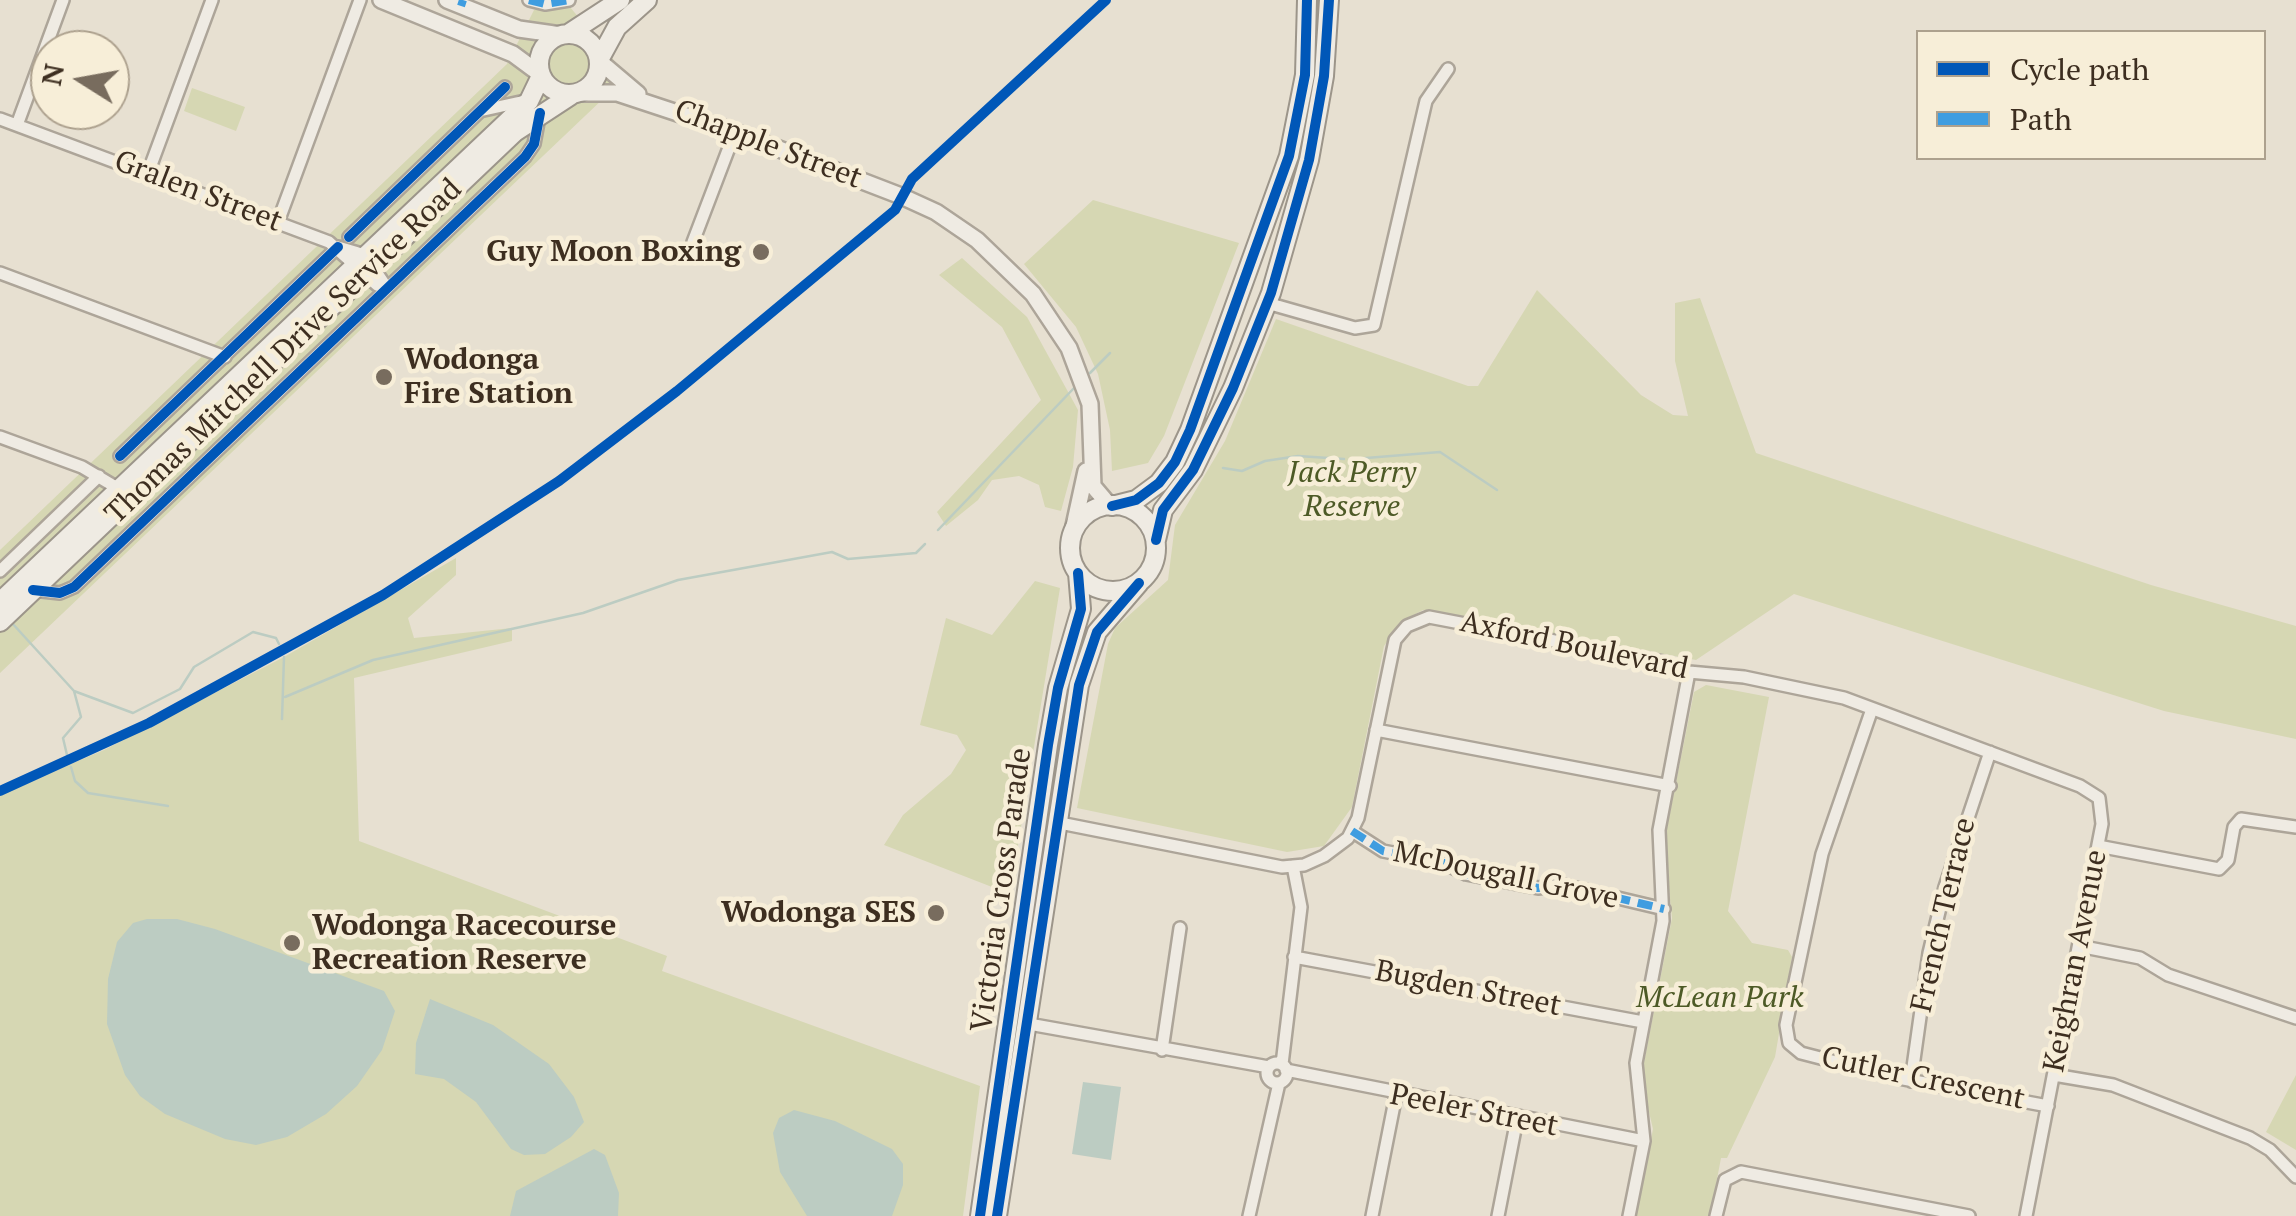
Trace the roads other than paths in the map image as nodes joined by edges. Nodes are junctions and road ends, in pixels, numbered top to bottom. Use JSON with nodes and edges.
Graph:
{"nodes":[{"id":1,"x":63,"y":0,"type":"edge"},
{"id":2,"x":212,"y":0,"type":"edge"},
{"id":3,"x":360,"y":0,"type":"edge"},
{"id":4,"x":381,"y":0,"type":"edge"},
{"id":5,"x":529,"y":0,"type":"edge"},
{"id":6,"x":568,"y":0,"type":"edge"},
{"id":7,"x":620,"y":0,"type":"edge"},
{"id":8,"x":647,"y":0,"type":"edge"},
{"id":9,"x":1307,"y":0,"type":"edge"},
{"id":10,"x":1329,"y":0,"type":"edge"},
{"id":11,"x":457,"y":2,"type":"edge"},
{"id":12,"x":565,"y":34,"type":"junction"},
{"id":13,"x":599,"y":60,"type":"junction"},
{"id":14,"x":1448,"y":69,"type":"dead end"},
{"id":15,"x":540,"y":75,"type":"junction"},
{"id":16,"x":505,"y":87,"type":"dead end"},
{"id":17,"x":576,"y":94,"type":"junction"},
{"id":18,"x":648,"y":100,"type":"junction"},
{"id":19,"x":536,"y":106,"type":"junction"},
{"id":20,"x":480,"y":111,"type":"junction"},
{"id":21,"x":0,"y":118,"type":"edge"},
{"id":22,"x":17,"y":124,"type":"junction"},
{"id":23,"x":735,"y":132,"type":"junction"},
{"id":24,"x":148,"y":173,"type":"junction"},
{"id":25,"x":381,"y":206,"type":"junction"},
{"id":26,"x":278,"y":222,"type":"junction"},
{"id":27,"x":349,"y":237,"type":"dead end"},
{"id":28,"x":393,"y":238,"type":"junction"},
{"id":29,"x":693,"y":242,"type":"dead end"},
{"id":30,"x":338,"y":246,"type":"junction"},
{"id":31,"x":365,"y":265,"type":"junction"},
{"id":32,"x":0,"y":273,"type":"edge"},
{"id":33,"x":386,"y":288,"type":"junction"},
{"id":34,"x":324,"y":294,"type":"junction"},
{"id":35,"x":1267,"y":302,"type":"junction"},
{"id":36,"x":318,"y":320,"type":"junction"},
{"id":37,"x":326,"y":346,"type":"junction"},
{"id":38,"x":225,"y":357,"type":"junction"},
{"id":39,"x":236,"y":388,"type":"junction"},
{"id":40,"x":258,"y":411,"type":"junction"},
{"id":41,"x":146,"y":430,"type":"junction"},
{"id":42,"x":0,"y":437,"type":"edge"},
{"id":43,"x":120,"y":456,"type":"dead end"},
{"id":44,"x":1090,"y":457,"type":"junction"},
{"id":45,"x":154,"y":466,"type":"junction"},
{"id":46,"x":99,"y":476,"type":"junction"},
{"id":47,"x":126,"y":492,"type":"junction"},
{"id":48,"x":1111,"y":506,"type":"junction"},
{"id":49,"x":1074,"y":526,"type":"junction"},
{"id":50,"x":40,"y":532,"type":"junction"},
{"id":51,"x":1156,"y":540,"type":"junction"},
{"id":52,"x":36,"y":568,"type":"junction"},
{"id":53,"x":0,"y":571,"type":"edge"},
{"id":54,"x":1078,"y":574,"type":"junction"},
{"id":55,"x":1139,"y":584,"type":"junction"},
{"id":56,"x":33,"y":590,"type":"junction"},
{"id":57,"x":0,"y":602,"type":"edge"},
{"id":58,"x":0,"y":622,"type":"edge"},
{"id":59,"x":1689,"y":672,"type":"junction"},
{"id":60,"x":1872,"y":709,"type":"junction"},
{"id":61,"x":1376,"y":730,"type":"junction"},
{"id":62,"x":1990,"y":752,"type":"junction"},
{"id":63,"x":1670,"y":786,"type":"junction"},
{"id":64,"x":1038,"y":820,"type":"junction"},
{"id":65,"x":1060,"y":823,"type":"junction"},
{"id":66,"x":2102,"y":824,"type":"joint"},
{"id":67,"x":2296,"y":828,"type":"edge"},
{"id":68,"x":1352,"y":831,"type":"junction"},
{"id":69,"x":2098,"y":846,"type":"junction"},
{"id":70,"x":1293,"y":866,"type":"junction"},
{"id":71,"x":1664,"y":910,"type":"junction"},
{"id":72,"x":1180,"y":928,"type":"dead end"},
{"id":73,"x":2079,"y":946,"type":"junction"},
{"id":74,"x":1294,"y":957,"type":"junction"},
{"id":75,"x":1016,"y":975,"type":"junction"},
{"id":76,"x":1037,"y":978,"type":"junction"},
{"id":77,"x":2296,"y":1018,"type":"edge"},
{"id":78,"x":1643,"y":1022,"type":"junction"},
{"id":79,"x":1029,"y":1024,"type":"junction"},
{"id":80,"x":1162,"y":1050,"type":"junction"},
{"id":81,"x":1277,"y":1070,"type":"junction"},
{"id":82,"x":2054,"y":1074,"type":"junction"},
{"id":83,"x":1911,"y":1080,"type":"junction"},
{"id":84,"x":1396,"y":1096,"type":"junction"},
{"id":85,"x":2048,"y":1106,"type":"junction"},
{"id":86,"x":1516,"y":1119,"type":"junction"},
{"id":87,"x":1644,"y":1142,"type":"junction"},
{"id":88,"x":2296,"y":1177,"type":"edge"},
{"id":89,"x":2031,"y":1215,"type":"edge"},
{"id":90,"x":980,"y":1216,"type":"edge"},
{"id":91,"x":997,"y":1216,"type":"edge"},
{"id":92,"x":1249,"y":1216,"type":"edge"},
{"id":93,"x":1372,"y":1216,"type":"edge"},
{"id":94,"x":1498,"y":1216,"type":"edge"},
{"id":95,"x":1629,"y":1216,"type":"edge"},
{"id":96,"x":1716,"y":1216,"type":"edge"},
{"id":97,"x":1970,"y":1216,"type":"edge"}],
"edges":[{"from":1,"to":22,"type":"street"},
{"from":2,"to":24,"type":"street"},
{"from":3,"to":26,"type":"street"},
{"from":4,"to":15,"type":"street"},
{"from":5,"to":6,"type":"street"},
{"from":7,"to":12,"type":"main road"},
{"from":8,"to":13,"type":"main road"},
{"from":9,"to":48,"type":"main road"},
{"from":10,"to":35,"type":"main road"},
{"from":11,"to":12,"type":"street"},
{"from":12,"to":13,"type":"main road"},
{"from":12,"to":15,"type":"main road"},
{"from":13,"to":17,"type":"main road"},
{"from":13,"to":18,"type":"street","name":"Chapple Street"},
{"from":14,"to":35,"type":"street"},
{"from":15,"to":17,"type":"main road"},
{"from":15,"to":19,"type":"main road"},
{"from":16,"to":20,"type":"street"},
{"from":17,"to":18,"type":"street","name":"Chapple Street"},
{"from":17,"to":19,"type":"main road"},
{"from":18,"to":23,"type":"street","name":"Chapple Street"},
{"from":19,"to":20,"type":"street"},
{"from":19,"to":28,"type":"main road"},
{"from":19,"to":33,"type":"street","name":"Thomas Mitchell Drive Service Road"},
{"from":20,"to":25,"type":"street"},
{"from":21,"to":22,"type":"street","name":"Gralen Street"},
{"from":22,"to":24,"type":"street","name":"Gralen Street"},
{"from":23,"to":29,"type":"street"},
{"from":23,"to":44,"type":"street","name":"Chapple Street"},
{"from":24,"to":26,"type":"street","name":"Gralen Street"},
{"from":25,"to":27,"type":"street"},
{"from":25,"to":28,"type":"street"},
{"from":26,"to":30,"type":"street","name":"Gralen Street"},
{"from":28,"to":31,"type":"main road"},
{"from":30,"to":31,"type":"street","name":"Gralen Street"},
{"from":30,"to":38,"type":"street"},
{"from":31,"to":33,"type":"street","name":"Gralen Street"},
{"from":31,"to":34,"type":"main road"},
{"from":31,"to":36,"type":"main road"},
{"from":32,"to":38,"type":"street"},
{"from":33,"to":37,"type":"street","name":"Thomas Mitchell Drive Service Road"},
{"from":34,"to":36,"type":"main road"},
{"from":34,"to":39,"type":"main road"},
{"from":35,"to":51,"type":"main road"},
{"from":36,"to":37,"type":"street"},
{"from":36,"to":39,"type":"main road"},
{"from":37,"to":40,"type":"street","name":"Thomas Mitchell Drive Service Road"},
{"from":38,"to":41,"type":"street"},
{"from":39,"to":40,"type":"street"},
{"from":39,"to":45,"type":"main road"},
{"from":40,"to":56,"type":"street","name":"Thomas Mitchell Drive Service Road"},
{"from":41,"to":43,"type":"street"},
{"from":41,"to":45,"type":"street"},
{"from":42,"to":46,"type":"street"},
{"from":44,"to":48,"type":"street","name":"Chapple Street"},
{"from":44,"to":49,"type":"street","name":"Chapple Street"},
{"from":45,"to":47,"type":"main road"},
{"from":46,"to":47,"type":"street"},
{"from":46,"to":50,"type":"street"},
{"from":47,"to":52,"type":"main road"},
{"from":47,"to":56,"type":"main road"},
{"from":48,"to":49,"type":"main road"},
{"from":48,"to":51,"type":"main road"},
{"from":49,"to":54,"type":"main road"},
{"from":50,"to":52,"type":"street"},
{"from":50,"to":53,"type":"street"},
{"from":51,"to":55,"type":"main road"},
{"from":52,"to":57,"type":"main road"},
{"from":54,"to":55,"type":"main road"},
{"from":54,"to":64,"type":"main road","name":"Victoria Cross Parade"},
{"from":55,"to":65,"type":"main road","name":"Victoria Cross Parade"},
{"from":56,"to":58,"type":"main road"},
{"from":59,"to":60,"type":"street","name":"Axford Boulevard"},
{"from":59,"to":61,"type":"street","name":"Axford Boulevard"},
{"from":59,"to":63,"type":"street"},
{"from":60,"to":62,"type":"street","name":"Axford Boulevard"},
{"from":60,"to":83,"type":"street","name":"Cutler Crescent"},
{"from":61,"to":63,"type":"street"},
{"from":61,"to":68,"type":"street","name":"Axford Boulevard"},
{"from":62,"to":66,"type":"street","name":"Axford Boulevard"},
{"from":62,"to":83,"type":"street","name":"French Terrace"},
{"from":63,"to":71,"type":"street"},
{"from":64,"to":65,"type":"main road"},
{"from":64,"to":75,"type":"main road","name":"Victoria Cross Parade"},
{"from":65,"to":70,"type":"street"},
{"from":65,"to":76,"type":"main road","name":"Victoria Cross Parade"},
{"from":66,"to":69,"type":"street","name":"Keighran Avenue"},
{"from":67,"to":69,"type":"street"},
{"from":68,"to":70,"type":"street"},
{"from":68,"to":71,"type":"street","name":"McDougall Grove"},
{"from":69,"to":73,"type":"street","name":"Keighran Avenue"},
{"from":70,"to":74,"type":"street"},
{"from":71,"to":78,"type":"street"},
{"from":72,"to":80,"type":"street"},
{"from":73,"to":77,"type":"street"},
{"from":73,"to":82,"type":"street","name":"Keighran Avenue"},
{"from":74,"to":78,"type":"street","name":"Bugden Street"},
{"from":74,"to":81,"type":"street"},
{"from":75,"to":76,"type":"main road"},
{"from":75,"to":90,"type":"main road","name":"Victoria Cross Parade"},
{"from":76,"to":79,"type":"main road","name":"Victoria Cross Parade"},
{"from":78,"to":87,"type":"street"},
{"from":79,"to":80,"type":"street","name":"Peeler Street"},
{"from":79,"to":91,"type":"main road","name":"Victoria Cross Parade"},
{"from":80,"to":81,"type":"street","name":"Peeler Street"},
{"from":81,"to":84,"type":"street","name":"Peeler Street"},
{"from":81,"to":92,"type":"street"},
{"from":82,"to":85,"type":"street","name":"Keighran Avenue"},
{"from":82,"to":88,"type":"street"},
{"from":83,"to":85,"type":"street","name":"Cutler Crescent"},
{"from":84,"to":86,"type":"street","name":"Peeler Street"},
{"from":84,"to":93,"type":"street"},
{"from":85,"to":89,"type":"street","name":"Keighran Avenue"},
{"from":86,"to":87,"type":"street","name":"Peeler Street"},
{"from":86,"to":94,"type":"street"},
{"from":87,"to":95,"type":"street"},
{"from":96,"to":97,"type":"street"}]}
